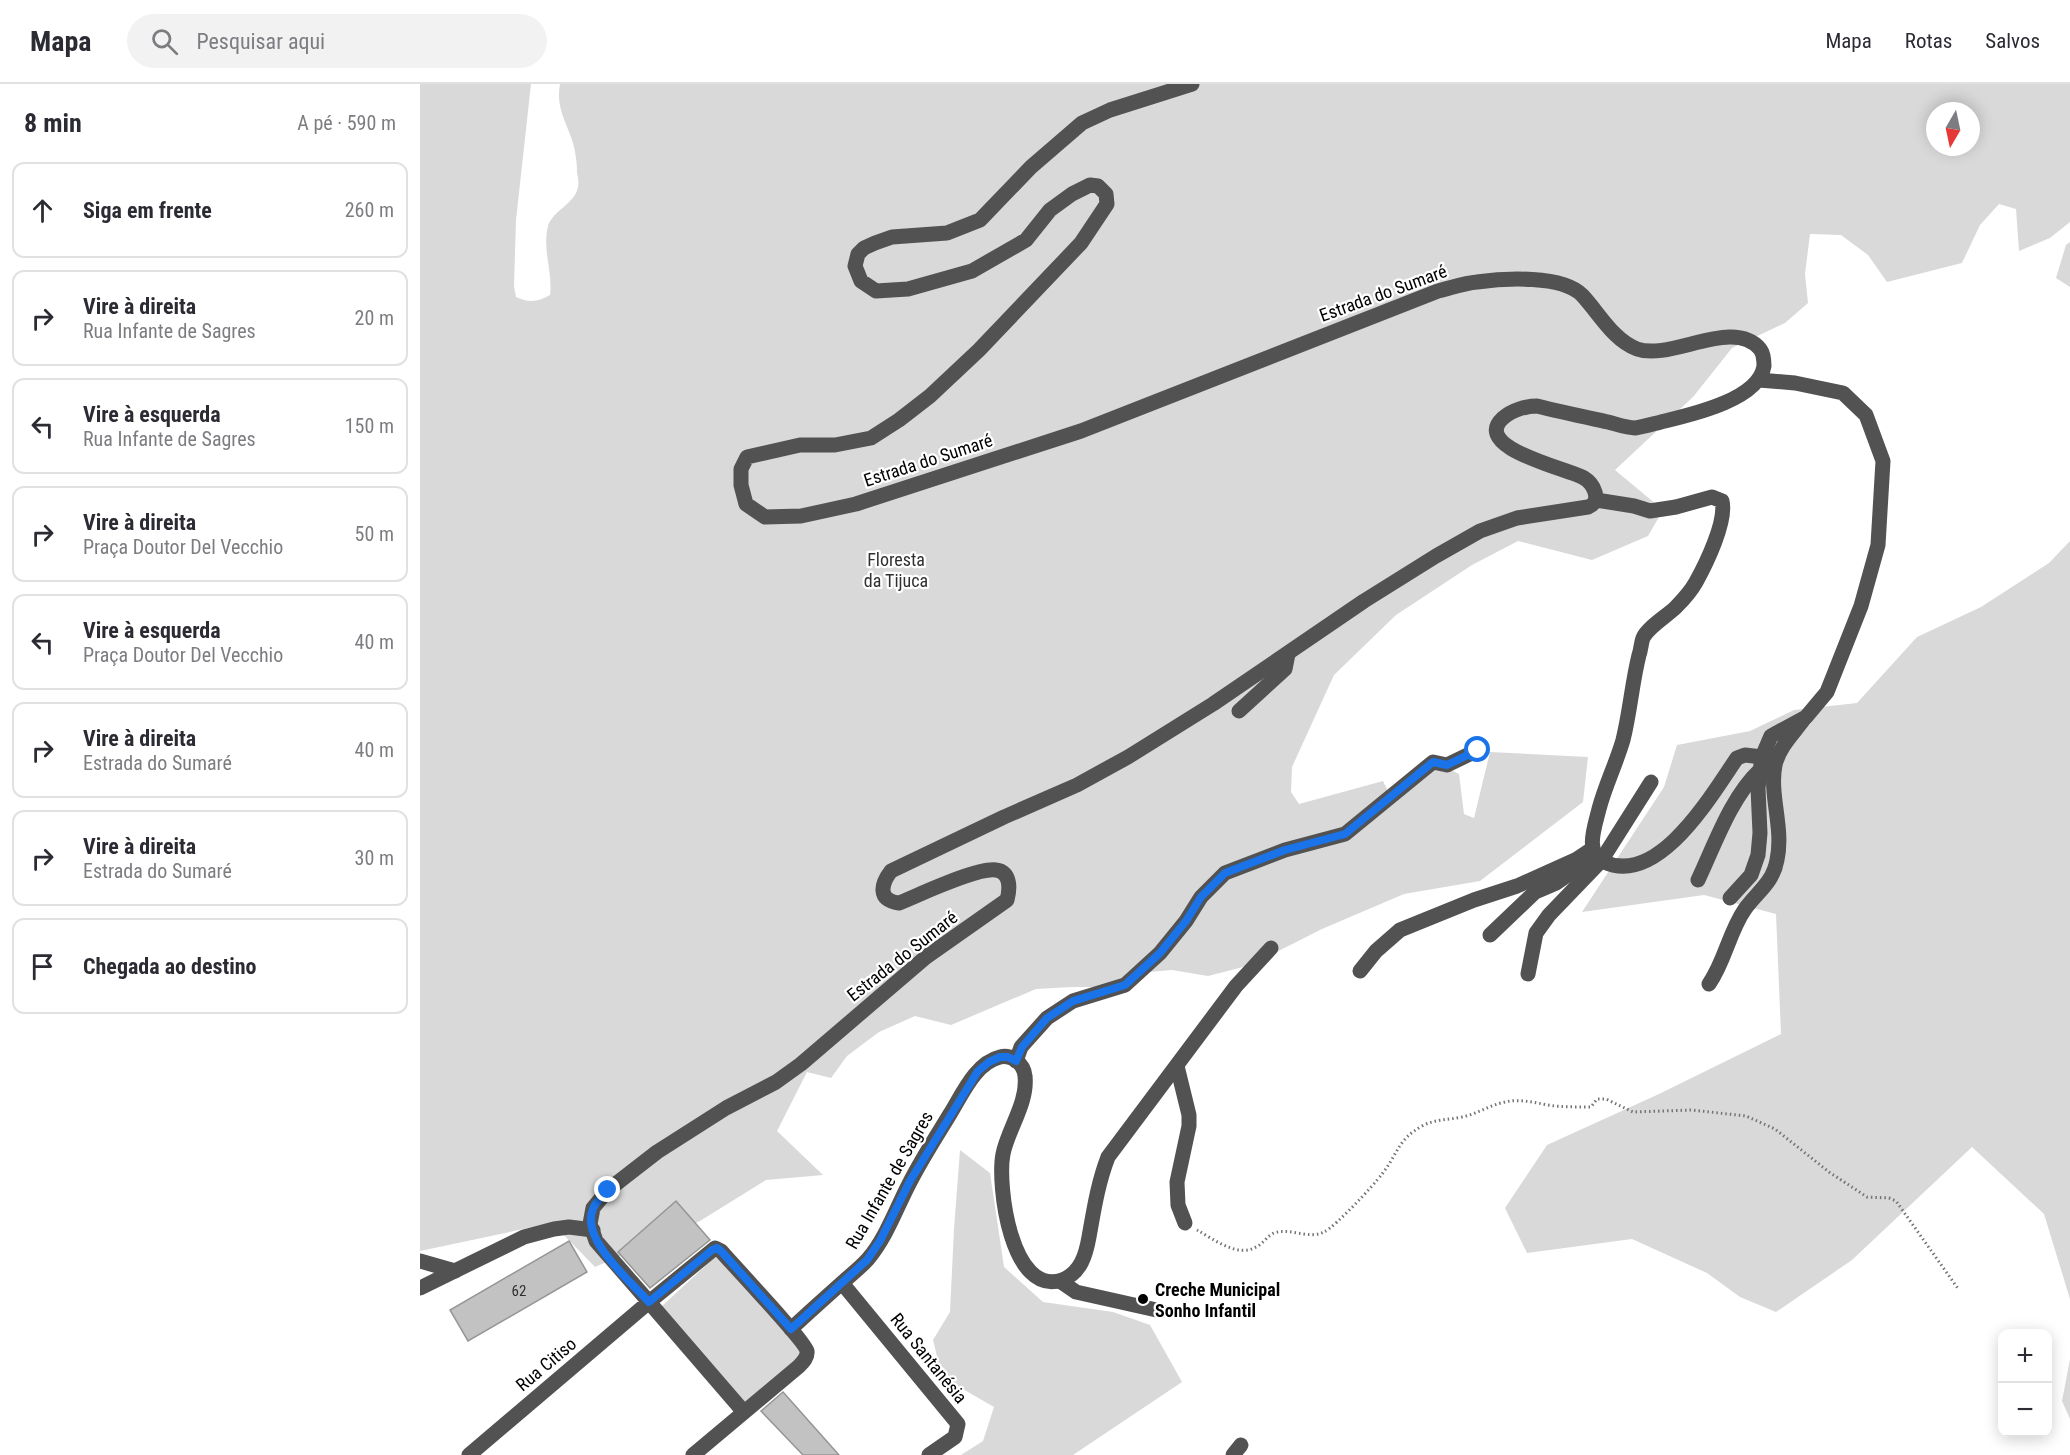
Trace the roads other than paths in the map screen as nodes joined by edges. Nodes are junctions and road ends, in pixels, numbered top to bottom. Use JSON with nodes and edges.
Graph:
{"nodes":[{"id":1,"x":1192,"y":84,"type":"edge"},
{"id":2,"x":1759,"y":380,"type":"junction"},
{"id":3,"x":1596,"y":500,"type":"junction"},
{"id":4,"x":1287,"y":654,"type":"junction"},
{"id":5,"x":1239,"y":711,"type":"dead end"},
{"id":6,"x":1804,"y":719,"type":"junction"},
{"id":7,"x":1478,"y":750,"type":"dead end"},
{"id":8,"x":1761,"y":763,"type":"junction"},
{"id":9,"x":1651,"y":782,"type":"dead end"},
{"id":10,"x":1596,"y":855,"type":"junction"},
{"id":11,"x":1777,"y":863,"type":"junction"},
{"id":12,"x":1751,"y":875,"type":"junction"},
{"id":13,"x":1698,"y":880,"type":"dead end"},
{"id":14,"x":1730,"y":898,"type":"dead end"},
{"id":15,"x":1490,"y":935,"type":"dead end"},
{"id":16,"x":1271,"y":948,"type":"dead end"},
{"id":17,"x":1360,"y":972,"type":"dead end"},
{"id":18,"x":1528,"y":974,"type":"dead end"},
{"id":19,"x":1709,"y":984,"type":"dead end"},
{"id":20,"x":1016,"y":1061,"type":"junction"},
{"id":21,"x":1177,"y":1065,"type":"junction"},
{"id":22,"x":1185,"y":1223,"type":"road end"},
{"id":23,"x":593,"y":1230,"type":"junction"},
{"id":24,"x":420,"y":1261,"type":"edge"},
{"id":25,"x":455,"y":1271,"type":"junction"},
{"id":26,"x":1060,"y":1281,"type":"junction"},
{"id":27,"x":842,"y":1283,"type":"junction"},
{"id":28,"x":420,"y":1288,"type":"edge"},
{"id":29,"x":649,"y":1302,"type":"junction"},
{"id":30,"x":1161,"y":1311,"type":"dead end"},
{"id":31,"x":791,"y":1329,"type":"junction"},
{"id":32,"x":743,"y":1411,"type":"junction"},
{"id":33,"x":469,"y":1455,"type":"edge"},
{"id":34,"x":693,"y":1455,"type":"edge"},
{"id":35,"x":929,"y":1455,"type":"edge"}],
"edges":[{"from":1,"to":2,"type":"street","name":"Estrada do Sumaré"},
{"from":2,"to":3,"type":"street"},
{"from":2,"to":6,"type":"street"},
{"from":3,"to":4,"type":"street","name":"Estrada do Sumaré"},
{"from":3,"to":10,"type":"street"},
{"from":4,"to":5,"type":"street"},
{"from":4,"to":23,"type":"street","name":"Estrada do Sumaré"},
{"from":6,"to":8,"type":"street"},
{"from":6,"to":11,"type":"street"},
{"from":7,"to":20,"type":"street"},
{"from":8,"to":10,"type":"street"},
{"from":8,"to":12,"type":"street"},
{"from":8,"to":13,"type":"street"},
{"from":9,"to":10,"type":"street"},
{"from":10,"to":15,"type":"street"},
{"from":10,"to":17,"type":"street"},
{"from":10,"to":18,"type":"street"},
{"from":11,"to":12,"type":"street"},
{"from":11,"to":19,"type":"street"},
{"from":12,"to":14,"type":"street"},
{"from":16,"to":21,"type":"street"},
{"from":20,"to":26,"type":"street"},
{"from":20,"to":27,"type":"street","name":"Rua Infante de Sagres"},
{"from":21,"to":22,"type":"street"},
{"from":21,"to":26,"type":"street"},
{"from":23,"to":25,"type":"street"},
{"from":23,"to":29,"type":"street"},
{"from":24,"to":25,"type":"street"},
{"from":25,"to":28,"type":"street"},
{"from":26,"to":30,"type":"street"},
{"from":27,"to":31,"type":"street","name":"Rua Infante de Sagres"},
{"from":27,"to":35,"type":"street","name":"Rua Santanésia"},
{"from":29,"to":31,"type":"street","name":"Rua Citiso"},
{"from":29,"to":32,"type":"street"},
{"from":29,"to":33,"type":"street","name":"Rua Citiso"},
{"from":31,"to":32,"type":"street"},
{"from":32,"to":34,"type":"street"}]}
